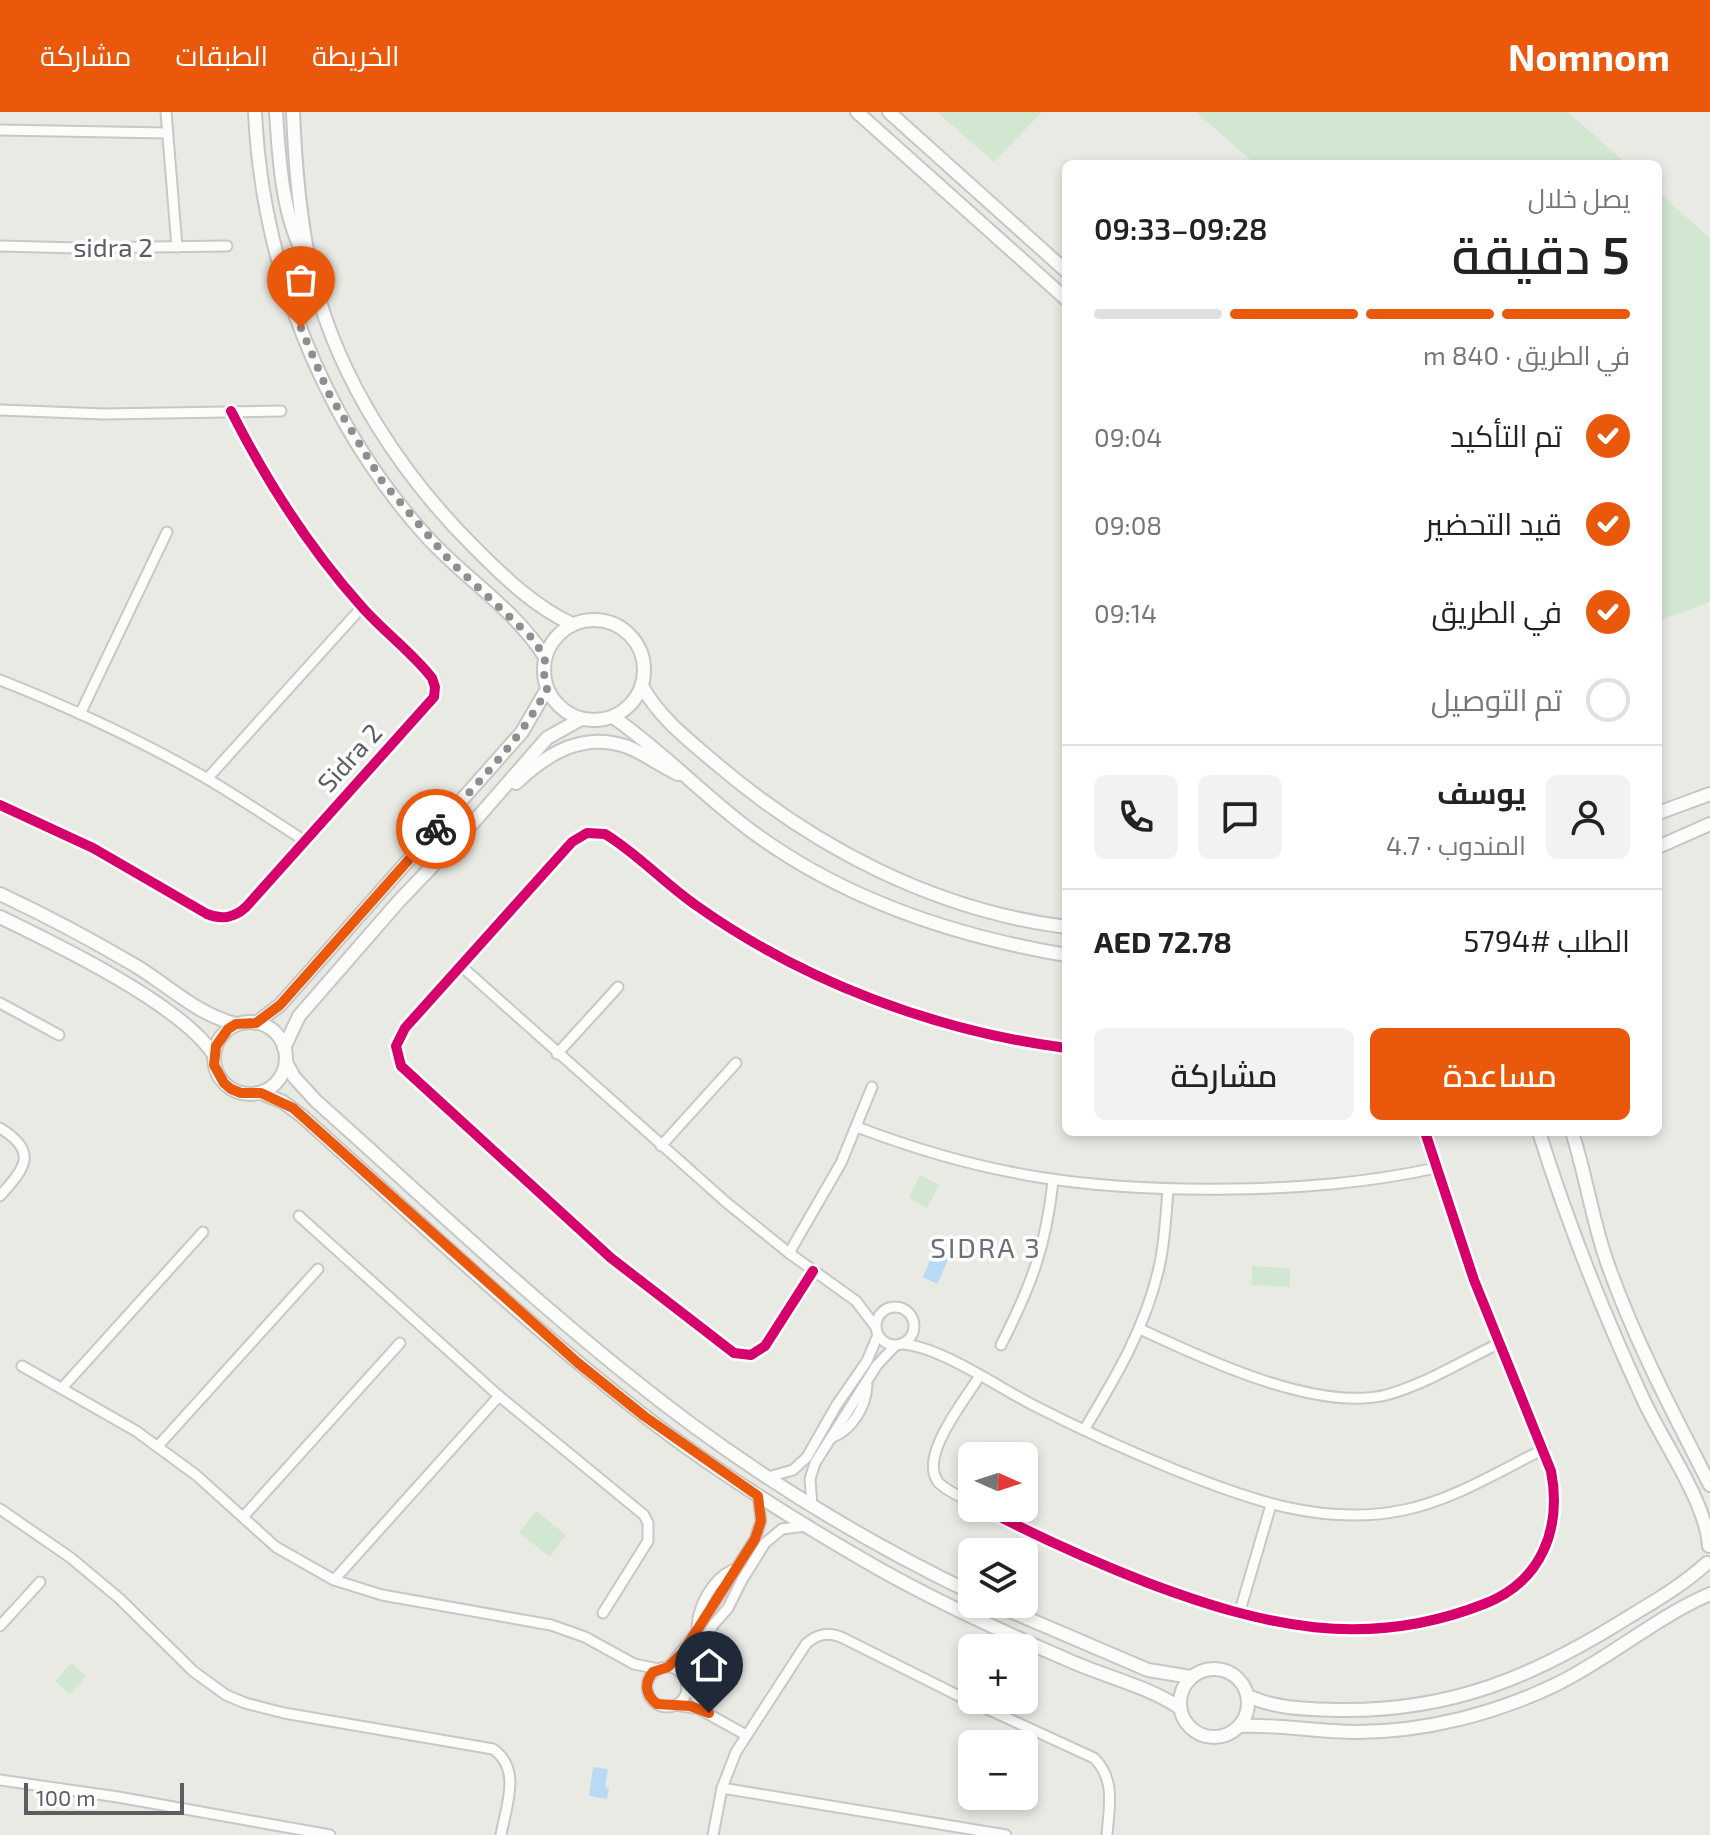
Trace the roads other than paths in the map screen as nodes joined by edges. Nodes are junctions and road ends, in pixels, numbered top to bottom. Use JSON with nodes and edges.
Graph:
{"nodes":[{"id":1,"x":166,"y":112,"type":"edge"},
{"id":2,"x":255,"y":112,"type":"edge"},
{"id":3,"x":276,"y":112,"type":"edge"},
{"id":4,"x":293,"y":112,"type":"edge"},
{"id":5,"x":857,"y":112,"type":"edge"},
{"id":6,"x":889,"y":112,"type":"edge"},
{"id":7,"x":0,"y":130,"type":"edge"},
{"id":8,"x":167,"y":133,"type":"junction"},
{"id":9,"x":955,"y":171,"type":"junction"},
{"id":10,"x":941,"y":186,"type":"junction"},
{"id":11,"x":0,"y":246,"type":"edge"},
{"id":12,"x":227,"y":246,"type":"dead end"},
{"id":13,"x":177,"y":247,"type":"junction"},
{"id":14,"x":311,"y":266,"type":"junction"},
{"id":15,"x":1062,"y":267,"type":"edge"},
{"id":16,"x":1062,"y":295,"type":"edge"},
{"id":17,"x":0,"y":410,"type":"edge"},
{"id":18,"x":231,"y":411,"type":"junction"},
{"id":19,"x":281,"y":411,"type":"dead end"},
{"id":20,"x":167,"y":532,"type":"dead end"},
{"id":21,"x":362,"y":607,"type":"junction"},
{"id":22,"x":572,"y":624,"type":"junction"},
{"id":23,"x":545,"y":657,"type":"junction"},
{"id":24,"x":0,"y":680,"type":"edge"},
{"id":25,"x":642,"y":686,"type":"junction"},
{"id":26,"x":547,"y":689,"type":"junction"},
{"id":27,"x":80,"y":714,"type":"junction"},
{"id":28,"x":613,"y":717,"type":"junction"},
{"id":29,"x":581,"y":719,"type":"junction"},
{"id":30,"x":207,"y":779,"type":"junction"},
{"id":31,"x":691,"y":779,"type":"junction"},
{"id":32,"x":1710,"y":794,"type":"edge"},
{"id":33,"x":496,"y":795,"type":"junction"},
{"id":34,"x":0,"y":805,"type":"edge"},
{"id":35,"x":1662,"y":812,"type":"edge"},
{"id":36,"x":1710,"y":824,"type":"edge"},
{"id":37,"x":305,"y":841,"type":"junction"},
{"id":38,"x":1662,"y":845,"type":"edge"},
{"id":39,"x":0,"y":894,"type":"edge"},
{"id":40,"x":0,"y":917,"type":"edge"},
{"id":41,"x":1062,"y":926,"type":"edge"},
{"id":42,"x":1062,"y":954,"type":"edge"},
{"id":43,"x":461,"y":966,"type":"junction"},
{"id":44,"x":618,"y":987,"type":"dead end"},
{"id":45,"x":0,"y":1003,"type":"edge"},
{"id":46,"x":256,"y":1023,"type":"junction"},
{"id":47,"x":236,"y":1024,"type":"junction"},
{"id":48,"x":59,"y":1035,"type":"dead end"},
{"id":49,"x":1062,"y":1047,"type":"edge"},
{"id":50,"x":284,"y":1048,"type":"junction"},
{"id":51,"x":557,"y":1054,"type":"junction"},
{"id":52,"x":214,"y":1055,"type":"junction"},
{"id":53,"x":286,"y":1062,"type":"junction"},
{"id":54,"x":736,"y":1063,"type":"dead end"},
{"id":55,"x":872,"y":1087,"type":"dead end"},
{"id":56,"x":261,"y":1093,"type":"junction"},
{"id":57,"x":857,"y":1127,"type":"junction"},
{"id":58,"x":0,"y":1128,"type":"edge"},
{"id":59,"x":1426,"y":1136,"type":"edge"},
{"id":60,"x":1540,"y":1136,"type":"edge"},
{"id":61,"x":1573,"y":1136,"type":"edge"},
{"id":62,"x":661,"y":1146,"type":"junction"},
{"id":63,"x":1436,"y":1168,"type":"junction"},
{"id":64,"x":1053,"y":1181,"type":"junction"},
{"id":65,"x":1168,"y":1189,"type":"junction"},
{"id":66,"x":0,"y":1196,"type":"edge"},
{"id":67,"x":299,"y":1216,"type":"dead end"},
{"id":68,"x":203,"y":1232,"type":"dead end"},
{"id":69,"x":789,"y":1253,"type":"junction"},
{"id":70,"x":318,"y":1269,"type":"dead end"},
{"id":71,"x":813,"y":1271,"type":"junction"},
{"id":72,"x":856,"y":1301,"type":"junction"},
{"id":73,"x":887,"y":1309,"type":"junction"},
{"id":74,"x":914,"y":1327,"type":"junction"},
{"id":75,"x":1140,"y":1329,"type":"junction"},
{"id":76,"x":876,"y":1331,"type":"junction"},
{"id":77,"x":400,"y":1343,"type":"dead end"},
{"id":78,"x":1498,"y":1344,"type":"junction"},
{"id":79,"x":899,"y":1345,"type":"junction"},
{"id":80,"x":1001,"y":1345,"type":"dead end"},
{"id":81,"x":935,"y":1351,"type":"junction"},
{"id":82,"x":22,"y":1366,"type":"dead end"},
{"id":83,"x":979,"y":1377,"type":"junction"},
{"id":84,"x":63,"y":1387,"type":"junction"},
{"id":85,"x":499,"y":1396,"type":"junction"},
{"id":86,"x":1084,"y":1430,"type":"junction"},
{"id":87,"x":158,"y":1446,"type":"junction"},
{"id":88,"x":1544,"y":1449,"type":"junction"},
{"id":89,"x":768,"y":1477,"type":"junction"},
{"id":90,"x":1710,"y":1485,"type":"edge"},
{"id":91,"x":958,"y":1494,"type":"edge"},
{"id":92,"x":758,"y":1496,"type":"junction"},
{"id":93,"x":1271,"y":1505,"type":"junction"},
{"id":94,"x":812,"y":1506,"type":"junction"},
{"id":95,"x":0,"y":1509,"type":"edge"},
{"id":96,"x":243,"y":1517,"type":"junction"},
{"id":97,"x":1011,"y":1522,"type":"edge"},
{"id":98,"x":806,"y":1526,"type":"junction"},
{"id":99,"x":1710,"y":1545,"type":"edge"},
{"id":100,"x":1708,"y":1568,"type":"edge"},
{"id":101,"x":334,"y":1580,"type":"junction"},
{"id":102,"x":40,"y":1582,"type":"dead end"},
{"id":103,"x":958,"y":1586,"type":"edge"},
{"id":104,"x":1710,"y":1594,"type":"edge"},
{"id":105,"x":603,"y":1613,"type":"dead end"},
{"id":106,"x":1239,"y":1614,"type":"junction"},
{"id":107,"x":1027,"y":1618,"type":"edge"},
{"id":108,"x":0,"y":1626,"type":"edge"},
{"id":109,"x":627,"y":1660,"type":"junction"},
{"id":110,"x":663,"y":1668,"type":"junction"},
{"id":111,"x":1191,"y":1677,"type":"junction"},
{"id":112,"x":686,"y":1682,"type":"junction"},
{"id":113,"x":647,"y":1683,"type":"junction"},
{"id":114,"x":1248,"y":1696,"type":"junction"},
{"id":115,"x":676,"y":1705,"type":"junction"},
{"id":116,"x":1180,"y":1708,"type":"junction"},
{"id":117,"x":709,"y":1713,"type":"junction"},
{"id":118,"x":1239,"y":1726,"type":"junction"},
{"id":119,"x":746,"y":1735,"type":"junction"},
{"id":120,"x":0,"y":1780,"type":"edge"},
{"id":121,"x":722,"y":1788,"type":"junction"},
{"id":122,"x":330,"y":1835,"type":"edge"},
{"id":123,"x":501,"y":1835,"type":"edge"},
{"id":124,"x":713,"y":1835,"type":"edge"},
{"id":125,"x":1006,"y":1835,"type":"edge"},
{"id":126,"x":1107,"y":1835,"type":"edge"}],
"edges":[{"from":1,"to":8,"type":"street","name":"Sidra 2"},
{"from":2,"to":23,"type":"street"},
{"from":3,"to":14,"type":"street"},
{"from":4,"to":14,"type":"street"},
{"from":5,"to":10,"type":"street"},
{"from":6,"to":9,"type":"street"},
{"from":7,"to":8,"type":"street"},
{"from":8,"to":13,"type":"street","name":"Sidra 2"},
{"from":9,"to":10,"type":"street"},
{"from":9,"to":15,"type":"street"},
{"from":10,"to":16,"type":"street"},
{"from":11,"to":13,"type":"street","name":"sidra 2"},
{"from":12,"to":13,"type":"street","name":"sidra 2"},
{"from":14,"to":22,"type":"street"},
{"from":17,"to":18,"type":"street"},
{"from":18,"to":19,"type":"street"},
{"from":18,"to":21,"type":"street","name":"Sidra 2"},
{"from":20,"to":27,"type":"street"},
{"from":21,"to":30,"type":"street"},
{"from":21,"to":37,"type":"street","name":"Sidra 2"},
{"from":22,"to":23,"type":"street"},
{"from":22,"to":25,"type":"street"},
{"from":23,"to":26,"type":"street"},
{"from":24,"to":27,"type":"street"},
{"from":25,"to":28,"type":"street"},
{"from":25,"to":41,"type":"street"},
{"from":26,"to":29,"type":"street"},
{"from":26,"to":46,"type":"street"},
{"from":27,"to":30,"type":"street"},
{"from":28,"to":29,"type":"street"},
{"from":28,"to":31,"type":"street"},
{"from":29,"to":33,"type":"street"},
{"from":30,"to":37,"type":"street"},
{"from":31,"to":33,"type":"street"},
{"from":31,"to":42,"type":"street"},
{"from":32,"to":35,"type":"street"},
{"from":33,"to":50,"type":"street"},
{"from":34,"to":37,"type":"street","name":"Sidra 2"},
{"from":36,"to":38,"type":"street"},
{"from":39,"to":47,"type":"street"},
{"from":40,"to":52,"type":"street"},
{"from":43,"to":49,"type":"street"},
{"from":43,"to":51,"type":"street"},
{"from":43,"to":71,"type":"street"},
{"from":44,"to":51,"type":"street"},
{"from":45,"to":48,"type":"street"},
{"from":46,"to":47,"type":"street"},
{"from":46,"to":50,"type":"street"},
{"from":47,"to":52,"type":"street"},
{"from":50,"to":53,"type":"street"},
{"from":51,"to":62,"type":"street"},
{"from":52,"to":56,"type":"street"},
{"from":53,"to":56,"type":"street"},
{"from":53,"to":89,"type":"street"},
{"from":54,"to":62,"type":"street"},
{"from":55,"to":57,"type":"street"},
{"from":56,"to":92,"type":"street"},
{"from":57,"to":64,"type":"street"},
{"from":57,"to":69,"type":"street"},
{"from":58,"to":66,"type":"street"},
{"from":59,"to":63,"type":"street"},
{"from":60,"to":99,"type":"street"},
{"from":61,"to":90,"type":"street"},
{"from":62,"to":69,"type":"street"},
{"from":63,"to":65,"type":"street"},
{"from":63,"to":78,"type":"street"},
{"from":64,"to":65,"type":"street"},
{"from":64,"to":80,"type":"street"},
{"from":65,"to":75,"type":"street"},
{"from":67,"to":85,"type":"street"},
{"from":68,"to":84,"type":"street"},
{"from":69,"to":71,"type":"street"},
{"from":70,"to":87,"type":"street"},
{"from":71,"to":72,"type":"street"},
{"from":72,"to":73,"type":"street"},
{"from":72,"to":76,"type":"street"},
{"from":73,"to":74,"type":"street"},
{"from":73,"to":76,"type":"street"},
{"from":74,"to":79,"type":"street"},
{"from":74,"to":81,"type":"street"},
{"from":75,"to":78,"type":"street"},
{"from":75,"to":86,"type":"street"},
{"from":76,"to":79,"type":"street"},
{"from":76,"to":89,"type":"street"},
{"from":77,"to":96,"type":"street"},
{"from":78,"to":88,"type":"street"},
{"from":79,"to":81,"type":"street"},
{"from":79,"to":94,"type":"street"},
{"from":81,"to":83,"type":"street"},
{"from":82,"to":84,"type":"street"},
{"from":83,"to":86,"type":"street"},
{"from":83,"to":91,"type":"street"},
{"from":84,"to":87,"type":"street"},
{"from":85,"to":101,"type":"street"},
{"from":85,"to":105,"type":"street"},
{"from":86,"to":93,"type":"street"},
{"from":87,"to":96,"type":"street"},
{"from":88,"to":93,"type":"street"},
{"from":88,"to":106,"type":"street"},
{"from":89,"to":94,"type":"street"},
{"from":92,"to":98,"type":"street"},
{"from":92,"to":110,"type":"street"},
{"from":93,"to":106,"type":"street"},
{"from":94,"to":103,"type":"street"},
{"from":95,"to":123,"type":"street"},
{"from":96,"to":101,"type":"street"},
{"from":97,"to":106,"type":"street"},
{"from":98,"to":112,"type":"street"},
{"from":98,"to":116,"type":"street"},
{"from":99,"to":100,"type":"street"},
{"from":100,"to":114,"type":"street"},
{"from":101,"to":109,"type":"street"},
{"from":102,"to":108,"type":"street"},
{"from":104,"to":118,"type":"street"},
{"from":107,"to":111,"type":"street"},
{"from":109,"to":110,"type":"street"},
{"from":109,"to":113,"type":"street"},
{"from":110,"to":112,"type":"street"},
{"from":110,"to":113,"type":"street"},
{"from":111,"to":114,"type":"street"},
{"from":111,"to":116,"type":"street"},
{"from":112,"to":115,"type":"street"},
{"from":112,"to":117,"type":"street"},
{"from":113,"to":115,"type":"street"},
{"from":114,"to":118,"type":"street"},
{"from":115,"to":117,"type":"street"},
{"from":116,"to":118,"type":"street"},
{"from":117,"to":119,"type":"street"},
{"from":119,"to":121,"type":"street"},
{"from":119,"to":126,"type":"street"},
{"from":120,"to":122,"type":"street"},
{"from":121,"to":124,"type":"street"},
{"from":121,"to":125,"type":"street"}]}
